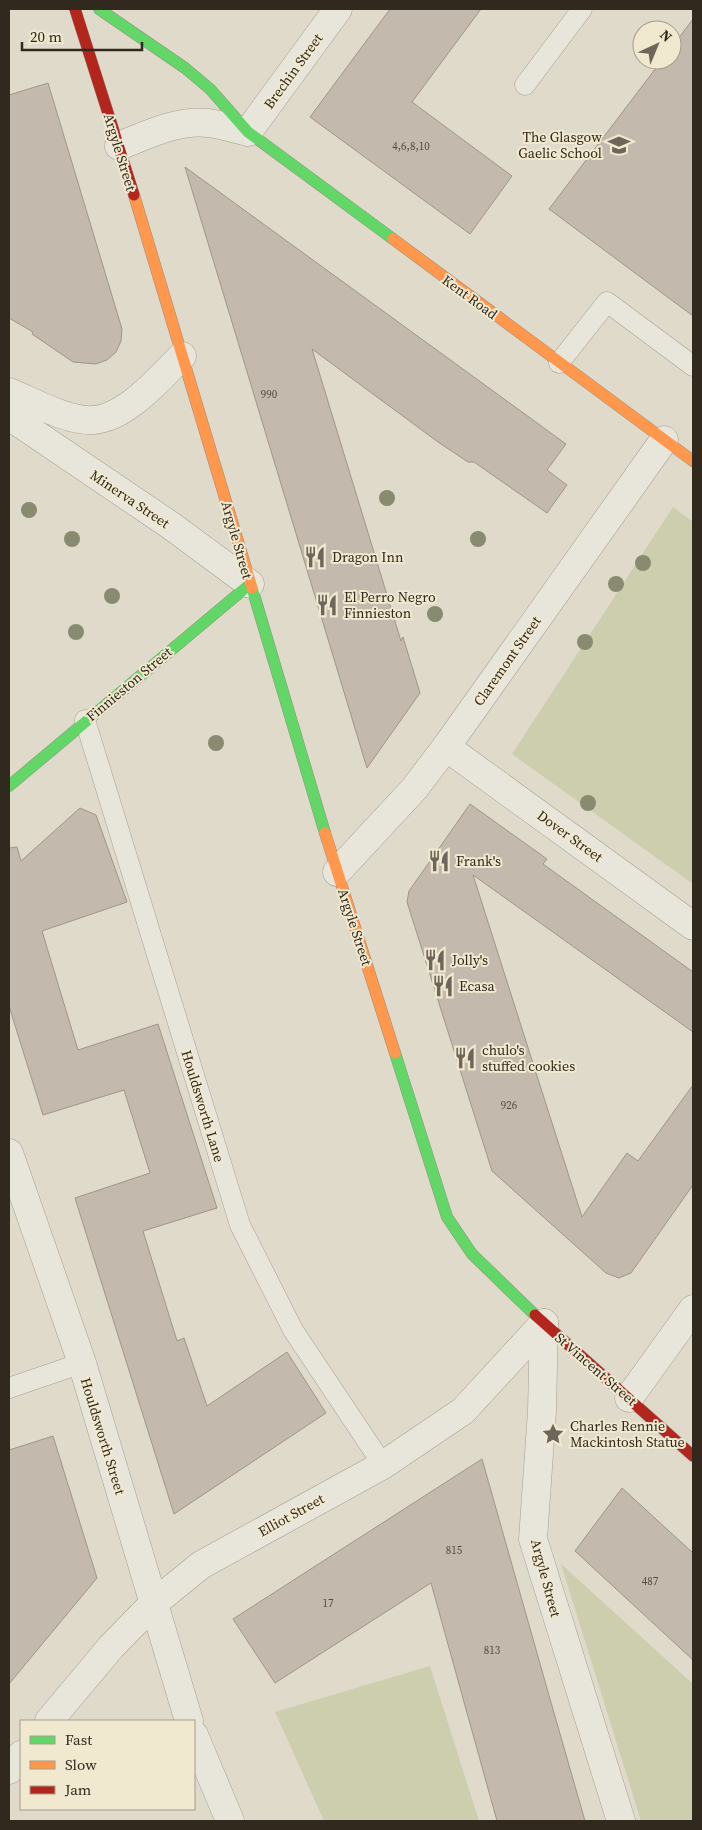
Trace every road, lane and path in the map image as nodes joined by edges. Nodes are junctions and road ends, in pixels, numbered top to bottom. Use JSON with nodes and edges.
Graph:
{"nodes":[{"id":1,"x":75,"y":9,"type":"edge"},
{"id":2,"x":99,"y":9,"type":"edge"},
{"id":3,"x":338,"y":9,"type":"edge"},
{"id":4,"x":582,"y":9,"type":"edge"},
{"id":5,"x":524,"y":85,"type":"dead end"},
{"id":6,"x":248,"y":132,"type":"junction"},
{"id":7,"x":119,"y":146,"type":"junction"},
{"id":8,"x":182,"y":356,"type":"junction"},
{"id":9,"x":559,"y":363,"type":"junction"},
{"id":10,"x":693,"y":366,"type":"edge"},
{"id":11,"x":9,"y":392,"type":"edge"},
{"id":12,"x":9,"y":416,"type":"edge"},
{"id":13,"x":664,"y":440,"type":"junction"},
{"id":14,"x":693,"y":461,"type":"edge"},
{"id":15,"x":250,"y":584,"type":"junction"},
{"id":16,"x":85,"y":720,"type":"junction"},
{"id":17,"x":446,"y":747,"type":"junction"},
{"id":18,"x":9,"y":786,"type":"edge"},
{"id":19,"x":337,"y":872,"type":"junction"},
{"id":20,"x":693,"y":926,"type":"edge"},
{"id":21,"x":9,"y":1153,"type":"edge"},
{"id":22,"x":693,"y":1309,"type":"edge"},
{"id":23,"x":544,"y":1323,"type":"junction"},
{"id":24,"x":82,"y":1363,"type":"junction"},
{"id":25,"x":9,"y":1388,"type":"edge"},
{"id":26,"x":629,"y":1398,"type":"junction"},
{"id":27,"x":693,"y":1456,"type":"edge"},
{"id":28,"x":383,"y":1465,"type":"junction"},
{"id":29,"x":154,"y":1604,"type":"junction"},
{"id":30,"x":50,"y":1720,"type":"edge"},
{"id":31,"x":189,"y":1720,"type":"edge"},
{"id":32,"x":195,"y":1737,"type":"edge"},
{"id":33,"x":20,"y":1756,"type":"edge"},
{"id":34,"x":9,"y":1770,"type":"edge"},
{"id":35,"x":230,"y":1821,"type":"edge"},
{"id":36,"x":620,"y":1821,"type":"edge"}],
"edges":[{"from":1,"to":7,"type":"street","name":"Argyle Street"},
{"from":2,"to":6,"type":"street","name":"Kent Road"},
{"from":3,"to":6,"type":"street","name":"Brechin Street"},
{"from":4,"to":5,"type":"lane"},
{"from":6,"to":7,"type":"street","name":"Kent Road"},
{"from":6,"to":9,"type":"street","name":"Kent Road"},
{"from":7,"to":8,"type":"street","name":"Argyle Street"},
{"from":8,"to":11,"type":"street"},
{"from":8,"to":15,"type":"street","name":"Argyle Street"},
{"from":9,"to":10,"type":"lane"},
{"from":9,"to":13,"type":"street","name":"Kent Road"},
{"from":12,"to":15,"type":"street","name":"Minerva Street"},
{"from":13,"to":14,"type":"street","name":"Kent Road"},
{"from":13,"to":17,"type":"street","name":"Claremont Street"},
{"from":15,"to":16,"type":"street","name":"Finnieston Street"},
{"from":15,"to":19,"type":"street","name":"Argyle Street"},
{"from":16,"to":18,"type":"street","name":"Finnieston Street"},
{"from":16,"to":28,"type":"lane","name":"Houldsworth Lane"},
{"from":17,"to":19,"type":"street","name":"Claremont Street"},
{"from":17,"to":20,"type":"street","name":"Dover Street"},
{"from":19,"to":23,"type":"street","name":"Argyle Street"},
{"from":21,"to":24,"type":"street","name":"Houldsworth Street"},
{"from":22,"to":26,"type":"street"},
{"from":23,"to":26,"type":"street","name":"St Vincent Street"},
{"from":23,"to":28,"type":"street","name":"Elliot Street"},
{"from":23,"to":36,"type":"street","name":"Argyle Street"},
{"from":24,"to":25,"type":"lane"},
{"from":24,"to":29,"type":"street","name":"Houldsworth Street"},
{"from":26,"to":27,"type":"street","name":"St Vincent Street"},
{"from":28,"to":29,"type":"street","name":"Elliot Street"},
{"from":29,"to":30,"type":"street","name":"Elliot Street"},
{"from":29,"to":31,"type":"street","name":"Houldsworth Street"},
{"from":32,"to":35,"type":"street"},
{"from":33,"to":34,"type":"street"}]}
